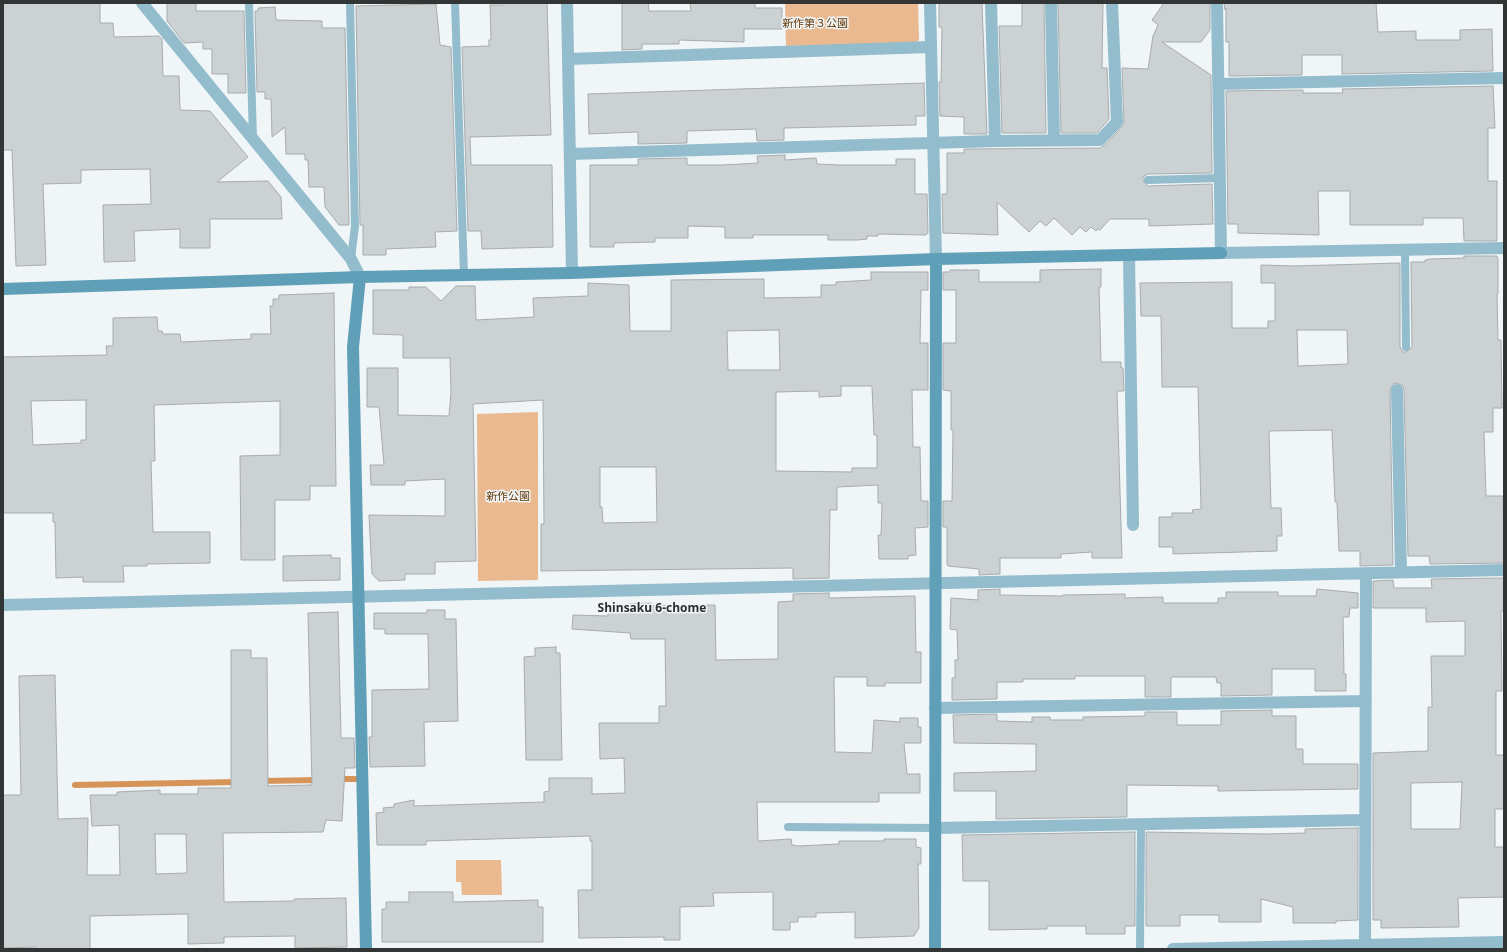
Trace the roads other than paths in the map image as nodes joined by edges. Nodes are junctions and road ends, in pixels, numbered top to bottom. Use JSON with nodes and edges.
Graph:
{"nodes":[{"id":1,"x":142,"y":3,"type":"edge"},
{"id":2,"x":249,"y":3,"type":"edge"},
{"id":3,"x":350,"y":3,"type":"edge"},
{"id":4,"x":455,"y":3,"type":"edge"},
{"id":5,"x":567,"y":3,"type":"edge"},
{"id":6,"x":930,"y":3,"type":"edge"},
{"id":7,"x":991,"y":3,"type":"edge"},
{"id":8,"x":1051,"y":3,"type":"edge"},
{"id":9,"x":1112,"y":3,"type":"edge"},
{"id":10,"x":1217,"y":3,"type":"edge"},
{"id":11,"x":931,"y":47,"type":"junction"},
{"id":12,"x":568,"y":59,"type":"junction"},
{"id":13,"x":1504,"y":78,"type":"edge"},
{"id":14,"x":1219,"y":84,"type":"junction"},
{"id":15,"x":253,"y":139,"type":"junction"},
{"id":16,"x":1054,"y":140,"type":"junction"},
{"id":17,"x":995,"y":141,"type":"junction"},
{"id":18,"x":933,"y":143,"type":"junction"},
{"id":19,"x":570,"y":154,"type":"junction"},
{"id":20,"x":1220,"y":178,"type":"junction"},
{"id":21,"x":1148,"y":180,"type":"dead end"},
{"id":22,"x":1504,"y":248,"type":"edge"},
{"id":23,"x":1405,"y":250,"type":"junction"},
{"id":24,"x":1221,"y":253,"type":"junction"},
{"id":25,"x":1129,"y":255,"type":"junction"},
{"id":26,"x":350,"y":259,"type":"junction"},
{"id":27,"x":936,"y":259,"type":"junction"},
{"id":28,"x":572,"y":272,"type":"junction"},
{"id":29,"x":464,"y":275,"type":"junction"},
{"id":30,"x":360,"y":277,"type":"junction"},
{"id":31,"x":3,"y":289,"type":"edge"},
{"id":32,"x":1406,"y":347,"type":"dead end"},
{"id":33,"x":1397,"y":390,"type":"dead end"},
{"id":34,"x":1133,"y":525,"type":"dead end"},
{"id":35,"x":1504,"y":570,"type":"edge"},
{"id":36,"x":1401,"y":572,"type":"junction"},
{"id":37,"x":1366,"y":573,"type":"junction"},
{"id":38,"x":936,"y":583,"type":"junction"},
{"id":39,"x":359,"y":597,"type":"junction"},
{"id":40,"x":3,"y":605,"type":"edge"},
{"id":41,"x":1366,"y":701,"type":"junction"},
{"id":42,"x":935,"y":708,"type":"junction"},
{"id":43,"x":1365,"y":820,"type":"junction"},
{"id":44,"x":1141,"y":824,"type":"junction"},
{"id":45,"x":788,"y":827,"type":"dead end"},
{"id":46,"x":935,"y":828,"type":"junction"},
{"id":47,"x":1504,"y":942,"type":"edge"},
{"id":48,"x":1364,"y":945,"type":"junction"},
{"id":49,"x":1416,"y":946,"type":"edge"},
{"id":50,"x":1298,"y":948,"type":"edge"},
{"id":51,"x":366,"y":949,"type":"edge"},
{"id":52,"x":935,"y":949,"type":"edge"},
{"id":53,"x":1140,"y":949,"type":"edge"},
{"id":54,"x":1173,"y":949,"type":"edge"},
{"id":55,"x":1184,"y":949,"type":"edge"}],
"edges":[{"from":1,"to":15,"type":"street"},
{"from":2,"to":15,"type":"lane"},
{"from":3,"to":26,"type":"lane"},
{"from":4,"to":29,"type":"lane"},
{"from":5,"to":12,"type":"street"},
{"from":6,"to":11,"type":"street"},
{"from":7,"to":17,"type":"street"},
{"from":8,"to":16,"type":"street"},
{"from":9,"to":16,"type":"street"},
{"from":10,"to":14,"type":"street"},
{"from":11,"to":12,"type":"street"},
{"from":11,"to":18,"type":"street"},
{"from":12,"to":19,"type":"street"},
{"from":13,"to":14,"type":"street"},
{"from":14,"to":20,"type":"street"},
{"from":15,"to":26,"type":"street"},
{"from":16,"to":17,"type":"street"},
{"from":17,"to":18,"type":"street"},
{"from":18,"to":19,"type":"street"},
{"from":18,"to":27,"type":"street"},
{"from":19,"to":28,"type":"street"},
{"from":20,"to":21,"type":"lane"},
{"from":20,"to":24,"type":"street"},
{"from":22,"to":23,"type":"street"},
{"from":23,"to":24,"type":"street"},
{"from":23,"to":32,"type":"lane"},
{"from":24,"to":25,"type":"street"},
{"from":25,"to":27,"type":"street"},
{"from":25,"to":34,"type":"street"},
{"from":26,"to":30,"type":"street"},
{"from":27,"to":28,"type":"street"},
{"from":27,"to":38,"type":"street"},
{"from":28,"to":29,"type":"street"},
{"from":29,"to":30,"type":"street"},
{"from":30,"to":31,"type":"street"},
{"from":30,"to":39,"type":"street"},
{"from":33,"to":36,"type":"street"},
{"from":35,"to":36,"type":"street"},
{"from":36,"to":37,"type":"street"},
{"from":37,"to":38,"type":"street"},
{"from":37,"to":41,"type":"street"},
{"from":38,"to":39,"type":"street"},
{"from":38,"to":42,"type":"street"},
{"from":39,"to":40,"type":"street"},
{"from":39,"to":51,"type":"street"},
{"from":41,"to":42,"type":"street"},
{"from":41,"to":43,"type":"street"},
{"from":42,"to":46,"type":"street"},
{"from":43,"to":44,"type":"street"},
{"from":43,"to":48,"type":"street"},
{"from":44,"to":46,"type":"street"},
{"from":44,"to":53,"type":"lane"},
{"from":45,"to":46,"type":"lane"},
{"from":46,"to":52,"type":"street"},
{"from":47,"to":49,"type":"street"},
{"from":48,"to":49,"type":"street"},
{"from":48,"to":50,"type":"street"},
{"from":50,"to":55,"type":"street"},
{"from":54,"to":55,"type":"street"}]}
